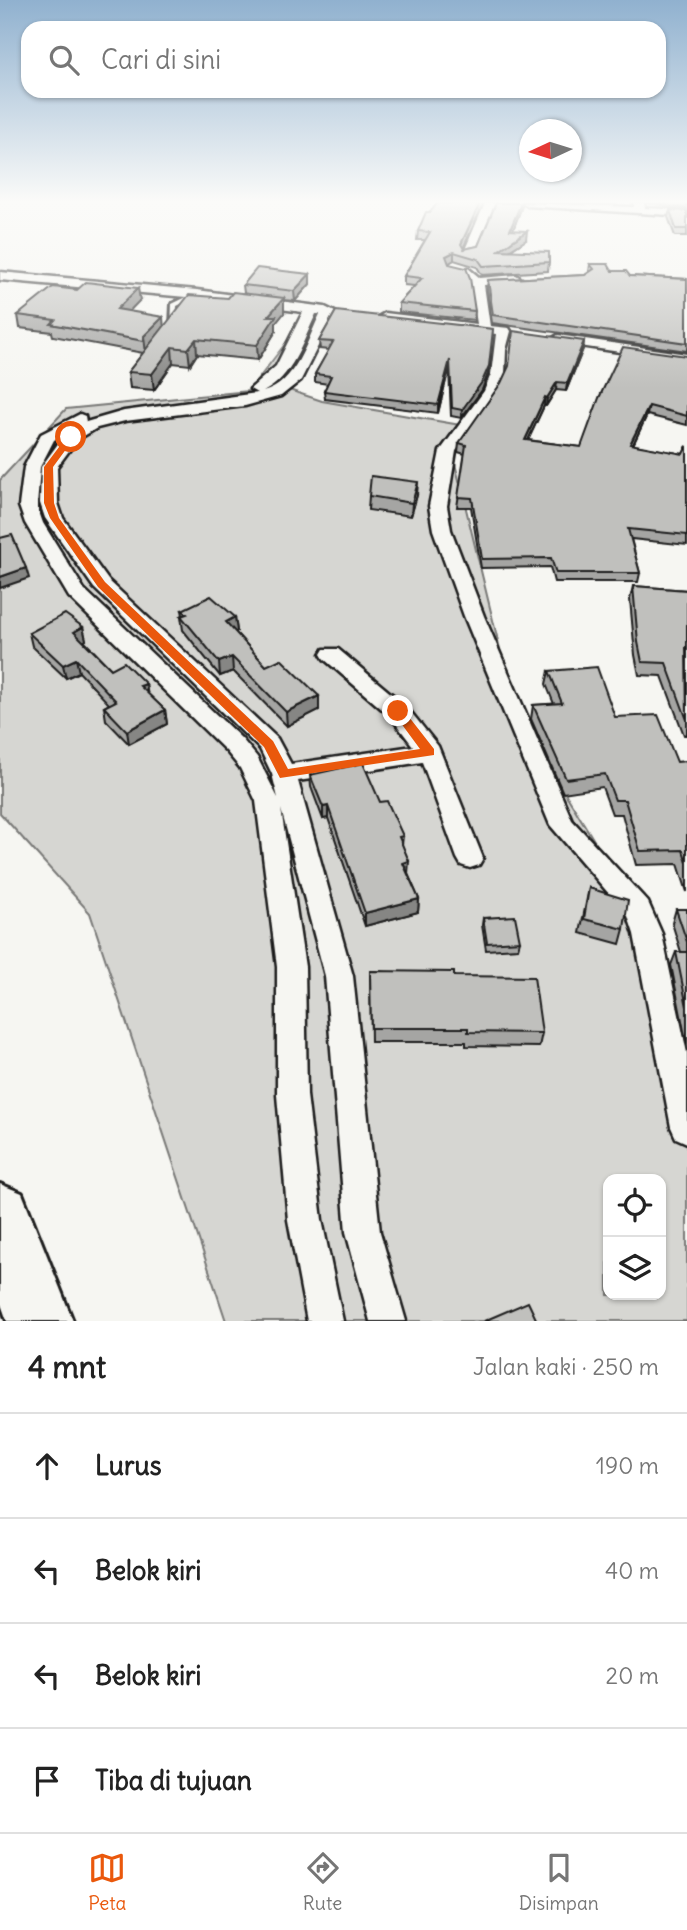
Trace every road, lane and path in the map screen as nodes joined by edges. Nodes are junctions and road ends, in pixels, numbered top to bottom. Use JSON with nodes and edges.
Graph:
{"nodes":[{"id":1,"x":17,"y":265,"type":"edge"},
{"id":2,"x":453,"y":267,"type":"edge"},
{"id":3,"x":0,"y":276,"type":"edge"},
{"id":4,"x":535,"y":278,"type":"edge"},
{"id":5,"x":477,"y":282,"type":"junction"},
{"id":6,"x":167,"y":291,"type":"junction"},
{"id":7,"x":197,"y":294,"type":"junction"},
{"id":8,"x":369,"y":316,"type":"edge"},
{"id":9,"x":502,"y":331,"type":"junction"},
{"id":10,"x":165,"y":335,"type":"edge"},
{"id":11,"x":543,"y":337,"type":"edge"},
{"id":12,"x":687,"y":358,"type":"edge"},
{"id":13,"x":285,"y":379,"type":"junction"},
{"id":14,"x":331,"y":654,"type":"dead end"},
{"id":15,"x":430,"y":752,"type":"junction"},
{"id":16,"x":284,"y":774,"type":"junction"},
{"id":17,"x":470,"y":858,"type":"dead end"},
{"id":18,"x":687,"y":1128,"type":"edge"},
{"id":19,"x":0,"y":1215,"type":"edge"},
{"id":20,"x":40,"y":1321,"type":"edge"},
{"id":21,"x":325,"y":1321,"type":"edge"},
{"id":22,"x":388,"y":1321,"type":"edge"}],
"edges":[{"from":1,"to":6,"type":"street"},
{"from":2,"to":5,"type":"street"},
{"from":3,"to":6,"type":"street"},
{"from":4,"to":5,"type":"street"},
{"from":5,"to":9,"type":"street"},
{"from":6,"to":7,"type":"street"},
{"from":7,"to":10,"type":"lane"},
{"from":7,"to":13,"type":"street"},
{"from":8,"to":9,"type":"street"},
{"from":9,"to":18,"type":"street"},
{"from":11,"to":12,"type":"street"},
{"from":13,"to":16,"type":"street"},
{"from":13,"to":21,"type":"street"},
{"from":14,"to":15,"type":"street"},
{"from":15,"to":16,"type":"street"},
{"from":15,"to":17,"type":"street"},
{"from":16,"to":22,"type":"street"},
{"from":19,"to":20,"type":"highway"}]}
